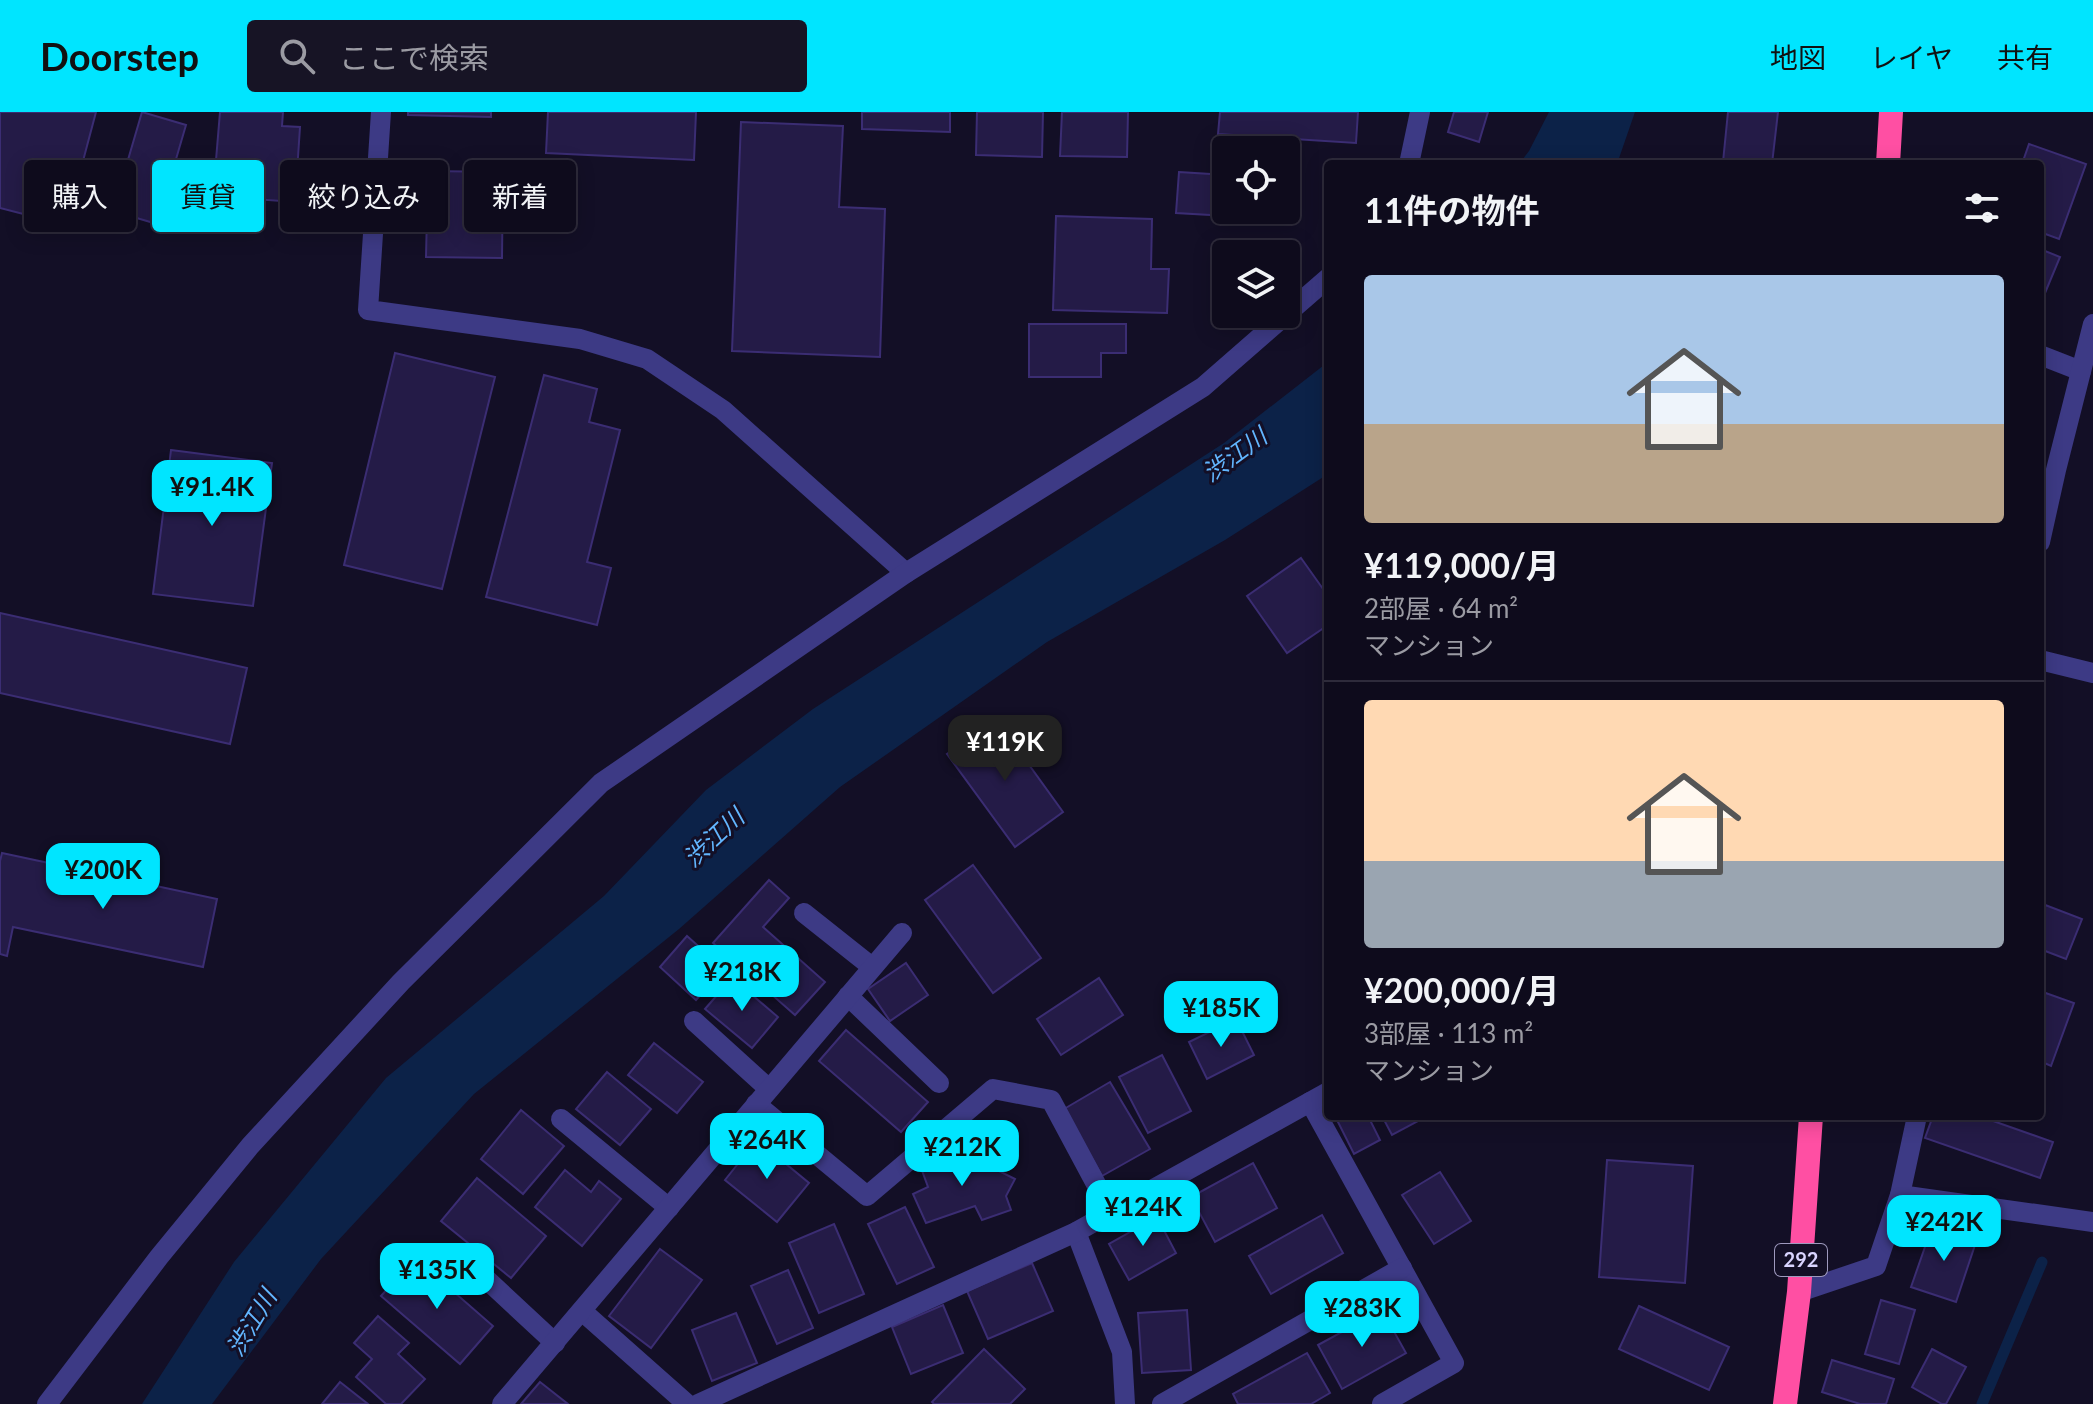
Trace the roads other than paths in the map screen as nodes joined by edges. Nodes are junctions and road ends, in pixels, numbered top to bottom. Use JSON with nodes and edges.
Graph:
{"nodes":[{"id":1,"x":381,"y":112,"type":"edge"},
{"id":2,"x":1420,"y":112,"type":"edge"},
{"id":3,"x":1891,"y":112,"type":"edge"},
{"id":4,"x":1410,"y":160,"type":"edge"},
{"id":5,"x":1888,"y":160,"type":"edge"},
{"id":6,"x":1324,"y":282,"type":"edge"},
{"id":7,"x":2093,"y":324,"type":"edge"},
{"id":8,"x":2044,"y":357,"type":"edge"},
{"id":9,"x":2081,"y":371,"type":"junction"},
{"id":10,"x":2044,"y":524,"type":"edge"},
{"id":11,"x":906,"y":573,"type":"junction"},
{"id":12,"x":2044,"y":661,"type":"edge"},
{"id":13,"x":2093,"y":673,"type":"edge"},
{"id":14,"x":804,"y":913,"type":"dead end"},
{"id":15,"x":902,"y":933,"type":"dead end"},
{"id":16,"x":872,"y":967,"type":"junction"},
{"id":17,"x":848,"y":996,"type":"junction"},
{"id":18,"x":694,"y":1021,"type":"dead end"},
{"id":19,"x":939,"y":1083,"type":"dead end"},
{"id":20,"x":763,"y":1097,"type":"junction"},
{"id":21,"x":1319,"y":1097,"type":"edge"},
{"id":22,"x":561,"y":1119,"type":"dead end"},
{"id":23,"x":1330,"y":1120,"type":"edge"},
{"id":24,"x":1811,"y":1120,"type":"edge"},
{"id":25,"x":1916,"y":1120,"type":"edge"},
{"id":26,"x":1900,"y":1195,"type":"junction"},
{"id":27,"x":669,"y":1208,"type":"junction"},
{"id":28,"x":1111,"y":1212,"type":"junction"},
{"id":29,"x":2093,"y":1222,"type":"edge"},
{"id":30,"x":1076,"y":1232,"type":"junction"},
{"id":31,"x":1402,"y":1268,"type":"junction"},
{"id":32,"x":484,"y":1277,"type":"dead end"},
{"id":33,"x":1799,"y":1292,"type":"junction"},
{"id":34,"x":582,"y":1311,"type":"junction"},
{"id":35,"x":555,"y":1343,"type":"junction"},
{"id":36,"x":47,"y":1404,"type":"edge"},
{"id":37,"x":502,"y":1404,"type":"edge"},
{"id":38,"x":687,"y":1404,"type":"edge"},
{"id":39,"x":698,"y":1404,"type":"edge"},
{"id":40,"x":1125,"y":1404,"type":"edge"},
{"id":41,"x":1162,"y":1404,"type":"edge"},
{"id":42,"x":1382,"y":1404,"type":"edge"},
{"id":43,"x":1785,"y":1404,"type":"edge"}],
"edges":[{"from":1,"to":11,"type":"street"},
{"from":2,"to":4,"type":"street"},
{"from":3,"to":5,"type":"highway"},
{"from":6,"to":11,"type":"street"},
{"from":7,"to":9,"type":"street"},
{"from":8,"to":9,"type":"street"},
{"from":9,"to":10,"type":"street"},
{"from":11,"to":36,"type":"street"},
{"from":12,"to":13,"type":"street"},
{"from":14,"to":16,"type":"street"},
{"from":15,"to":16,"type":"street"},
{"from":16,"to":17,"type":"street"},
{"from":17,"to":19,"type":"street"},
{"from":17,"to":20,"type":"street"},
{"from":18,"to":20,"type":"street"},
{"from":20,"to":27,"type":"street"},
{"from":20,"to":28,"type":"street"},
{"from":21,"to":28,"type":"street"},
{"from":22,"to":27,"type":"street"},
{"from":23,"to":31,"type":"street"},
{"from":24,"to":33,"type":"highway","number":"292"},
{"from":25,"to":26,"type":"street"},
{"from":26,"to":29,"type":"street"},
{"from":26,"to":33,"type":"street"},
{"from":27,"to":34,"type":"street"},
{"from":28,"to":30,"type":"street"},
{"from":30,"to":39,"type":"street"},
{"from":30,"to":40,"type":"street"},
{"from":31,"to":41,"type":"street"},
{"from":31,"to":42,"type":"street"},
{"from":32,"to":35,"type":"street"},
{"from":33,"to":43,"type":"highway","number":"292"},
{"from":34,"to":35,"type":"street"},
{"from":34,"to":38,"type":"street"},
{"from":35,"to":37,"type":"street"}]}
